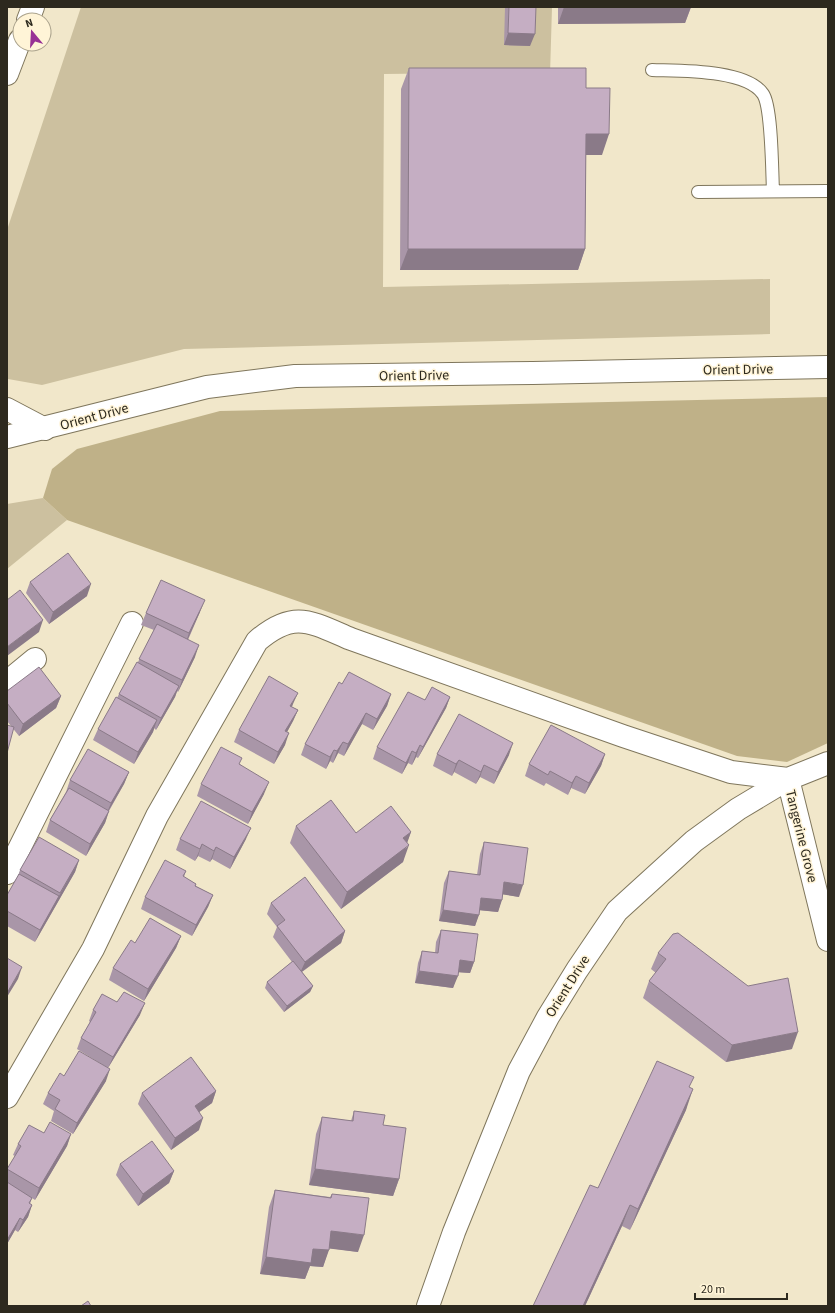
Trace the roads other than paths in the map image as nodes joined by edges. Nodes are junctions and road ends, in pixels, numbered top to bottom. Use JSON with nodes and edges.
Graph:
{"nodes":[{"id":1,"x":15,"y":52,"type":"edge"},
{"id":2,"x":652,"y":70,"type":"dead end"},
{"id":3,"x":7,"y":74,"type":"edge"},
{"id":4,"x":773,"y":191,"type":"junction"},
{"id":5,"x":828,"y":191,"type":"edge"},
{"id":6,"x":698,"y":192,"type":"dead end"},
{"id":7,"x":828,"y":366,"type":"edge"},
{"id":8,"x":7,"y":409,"type":"edge"},
{"id":9,"x":45,"y":429,"type":"junction"},
{"id":10,"x":7,"y":437,"type":"edge"},
{"id":11,"x":132,"y":622,"type":"dead end"},
{"id":12,"x":35,"y":658,"type":"dead end"},
{"id":13,"x":7,"y":682,"type":"edge"},
{"id":14,"x":828,"y":763,"type":"edge"},
{"id":15,"x":788,"y":779,"type":"junction"},
{"id":16,"x":7,"y":873,"type":"edge"},
{"id":17,"x":828,"y":940,"type":"edge"},
{"id":18,"x":7,"y":1097,"type":"edge"},
{"id":19,"x":428,"y":1306,"type":"edge"}],
"edges":[{"from":1,"to":3,"type":"street"},
{"from":2,"to":4,"type":"lane"},
{"from":4,"to":5,"type":"lane"},
{"from":4,"to":6,"type":"lane"},
{"from":7,"to":9,"type":"street","name":"Orient Drive"},
{"from":8,"to":9,"type":"street"},
{"from":9,"to":10,"type":"street","name":"Orient Drive"},
{"from":11,"to":16,"type":"street"},
{"from":12,"to":13,"type":"street"},
{"from":14,"to":15,"type":"street","name":"Orient Drive"},
{"from":15,"to":17,"type":"street","name":"Tangerine Grove"},
{"from":15,"to":18,"type":"street"},
{"from":15,"to":19,"type":"street","name":"Orient Drive"}]}
